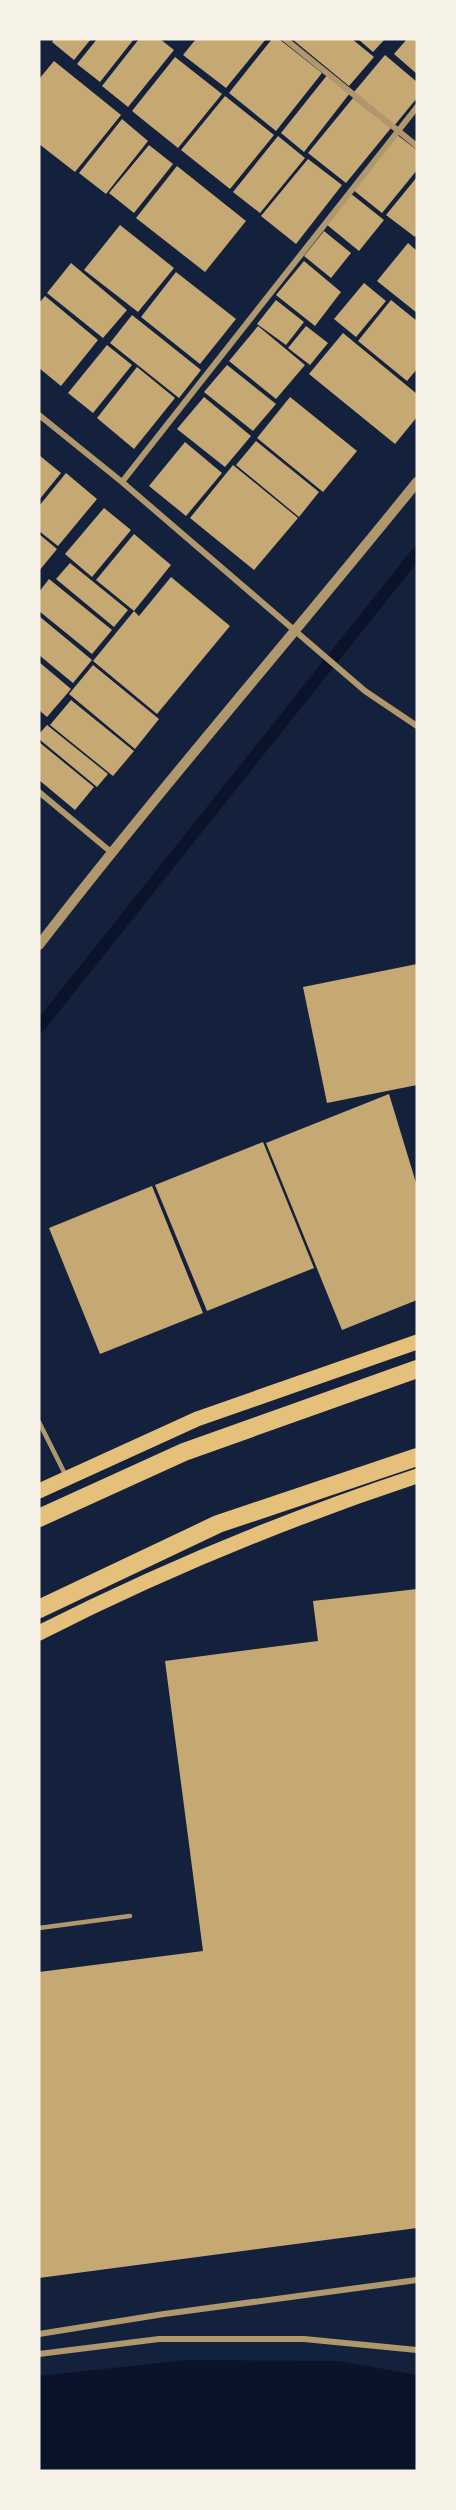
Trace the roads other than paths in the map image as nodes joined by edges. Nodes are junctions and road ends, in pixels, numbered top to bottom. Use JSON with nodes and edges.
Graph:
{"nodes":[{"id":1,"x":285,"y":39,"type":"edge"},
{"id":2,"x":417,"y":107,"type":"edge"},
{"id":3,"x":396,"y":130,"type":"junction"},
{"id":4,"x":417,"y":146,"type":"edge"},
{"id":5,"x":39,"y":415,"type":"edge"},
{"id":6,"x":122,"y":482,"type":"junction"},
{"id":7,"x":417,"y":482,"type":"edge"},
{"id":8,"x":296,"y":632,"type":"junction"},
{"id":9,"x":417,"y":717,"type":"edge"},
{"id":10,"x":415,"y":725,"type":"edge"},
{"id":11,"x":39,"y":792,"type":"edge"},
{"id":12,"x":111,"y":852,"type":"junction"},
{"id":13,"x":39,"y":945,"type":"edge"},
{"id":14,"x":417,"y":1342,"type":"edge"},
{"id":15,"x":417,"y":1369,"type":"edge"},
{"id":16,"x":39,"y":1422,"type":"edge"},
{"id":17,"x":417,"y":1457,"type":"edge"},
{"id":18,"x":417,"y":1476,"type":"edge"},
{"id":19,"x":67,"y":1478,"type":"junction"},
{"id":20,"x":39,"y":1491,"type":"edge"},
{"id":21,"x":39,"y":1518,"type":"edge"},
{"id":22,"x":39,"y":1609,"type":"edge"},
{"id":23,"x":39,"y":1633,"type":"edge"},
{"id":24,"x":130,"y":1916,"type":"dead end"},
{"id":25,"x":39,"y":1928,"type":"edge"},
{"id":26,"x":417,"y":2280,"type":"edge"},
{"id":27,"x":39,"y":2334,"type":"edge"},
{"id":28,"x":417,"y":2350,"type":"edge"},
{"id":29,"x":39,"y":2354,"type":"edge"}],
"edges":[{"from":1,"to":3,"type":"street"},
{"from":2,"to":3,"type":"street"},
{"from":3,"to":4,"type":"street"},
{"from":3,"to":6,"type":"street"},
{"from":5,"to":6,"type":"street"},
{"from":6,"to":8,"type":"street"},
{"from":7,"to":8,"type":"street"},
{"from":8,"to":10,"type":"street"},
{"from":8,"to":12,"type":"street"},
{"from":9,"to":10,"type":"lane"},
{"from":11,"to":12,"type":"street"},
{"from":12,"to":13,"type":"street"},
{"from":14,"to":19,"type":"main road"},
{"from":15,"to":21,"type":"highway"},
{"from":16,"to":19,"type":"lane"},
{"from":17,"to":22,"type":"highway"},
{"from":18,"to":23,"type":"main road"},
{"from":19,"to":20,"type":"main road"},
{"from":24,"to":25,"type":"lane"},
{"from":26,"to":27,"type":"street"},
{"from":28,"to":29,"type":"street"}]}
